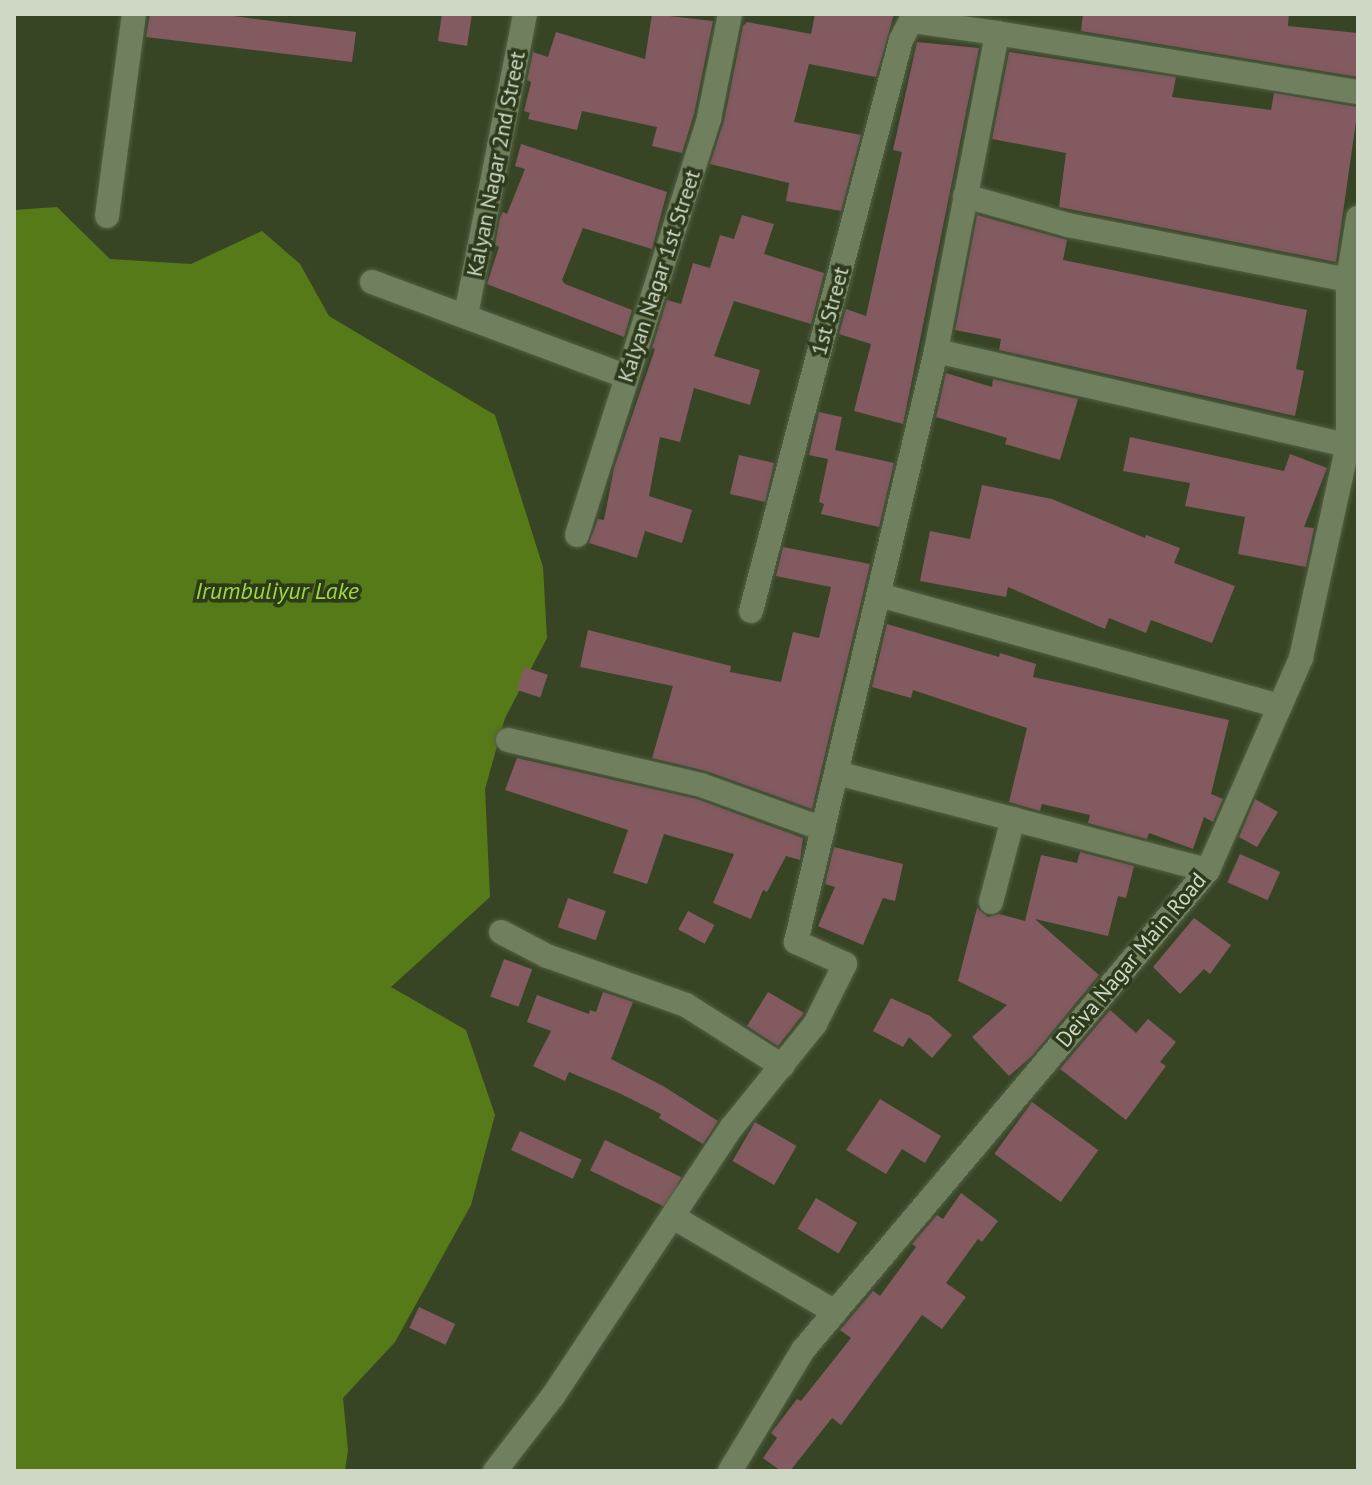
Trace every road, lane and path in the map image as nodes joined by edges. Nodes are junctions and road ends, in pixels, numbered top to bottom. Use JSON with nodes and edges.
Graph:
{"nodes":[{"id":1,"x":134,"y":14,"type":"edge"},
{"id":2,"x":525,"y":14,"type":"edge"},
{"id":3,"x":730,"y":14,"type":"edge"},
{"id":4,"x":913,"y":18,"type":"edge"},
{"id":5,"x":997,"y":33,"type":"junction"},
{"id":6,"x":1358,"y":92,"type":"edge"},
{"id":7,"x":965,"y":196,"type":"junction"},
{"id":8,"x":107,"y":216,"type":"dead end"},
{"id":9,"x":1358,"y":218,"type":"edge"},
{"id":10,"x":1348,"y":280,"type":"junction"},
{"id":11,"x":372,"y":282,"type":"dead end"},
{"id":12,"x":466,"y":315,"type":"junction"},
{"id":13,"x":936,"y":351,"type":"junction"},
{"id":14,"x":627,"y":377,"type":"junction"},
{"id":15,"x":1348,"y":445,"type":"junction"},
{"id":16,"x":577,"y":535,"type":"dead end"},
{"id":17,"x":879,"y":595,"type":"junction"},
{"id":18,"x":751,"y":611,"type":"dead end"},
{"id":19,"x":1280,"y":706,"type":"junction"},
{"id":20,"x":508,"y":740,"type":"dead end"},
{"id":21,"x":837,"y":773,"type":"junction"},
{"id":22,"x":1013,"y":819,"type":"junction"},
{"id":23,"x":823,"y":829,"type":"junction"},
{"id":24,"x":1208,"y":870,"type":"junction"},
{"id":25,"x":991,"y":902,"type":"dead end"},
{"id":26,"x":501,"y":932,"type":"dead end"},
{"id":27,"x":782,"y":1066,"type":"junction"},
{"id":28,"x":673,"y":1217,"type":"junction"},
{"id":29,"x":835,"y":1312,"type":"junction"},
{"id":30,"x":495,"y":1471,"type":"edge"},
{"id":31,"x":730,"y":1471,"type":"edge"}],
"edges":[{"from":1,"to":8,"type":"street"},
{"from":2,"to":12,"type":"street","name":"Kalyan Nagar 2nd Street"},
{"from":3,"to":14,"type":"street","name":"Kalyan Nagar 1st Street"},
{"from":4,"to":5,"type":"street"},
{"from":4,"to":18,"type":"street","name":"1st Street"},
{"from":5,"to":6,"type":"street"},
{"from":5,"to":7,"type":"street"},
{"from":7,"to":10,"type":"street"},
{"from":7,"to":13,"type":"street"},
{"from":9,"to":10,"type":"street","name":"Deiva Nagar Main Road"},
{"from":10,"to":15,"type":"street","name":"Deiva Nagar Main Road"},
{"from":11,"to":12,"type":"street"},
{"from":12,"to":14,"type":"street"},
{"from":13,"to":15,"type":"street"},
{"from":13,"to":17,"type":"street"},
{"from":14,"to":16,"type":"street","name":"Kalyan Nagar 1st Street"},
{"from":15,"to":19,"type":"street","name":"Deiva Nagar Main Road"},
{"from":17,"to":19,"type":"street"},
{"from":17,"to":21,"type":"street"},
{"from":19,"to":24,"type":"street","name":"Deiva Nagar Main Road"},
{"from":20,"to":23,"type":"street"},
{"from":21,"to":22,"type":"street"},
{"from":21,"to":23,"type":"street"},
{"from":22,"to":24,"type":"street"},
{"from":22,"to":25,"type":"street"},
{"from":23,"to":27,"type":"street"},
{"from":24,"to":29,"type":"street","name":"Deiva Nagar Main Road"},
{"from":26,"to":27,"type":"street"},
{"from":27,"to":28,"type":"street"},
{"from":28,"to":29,"type":"street"},
{"from":28,"to":30,"type":"street"},
{"from":29,"to":31,"type":"street","name":"Deiva Nagar Main Road"}]}
